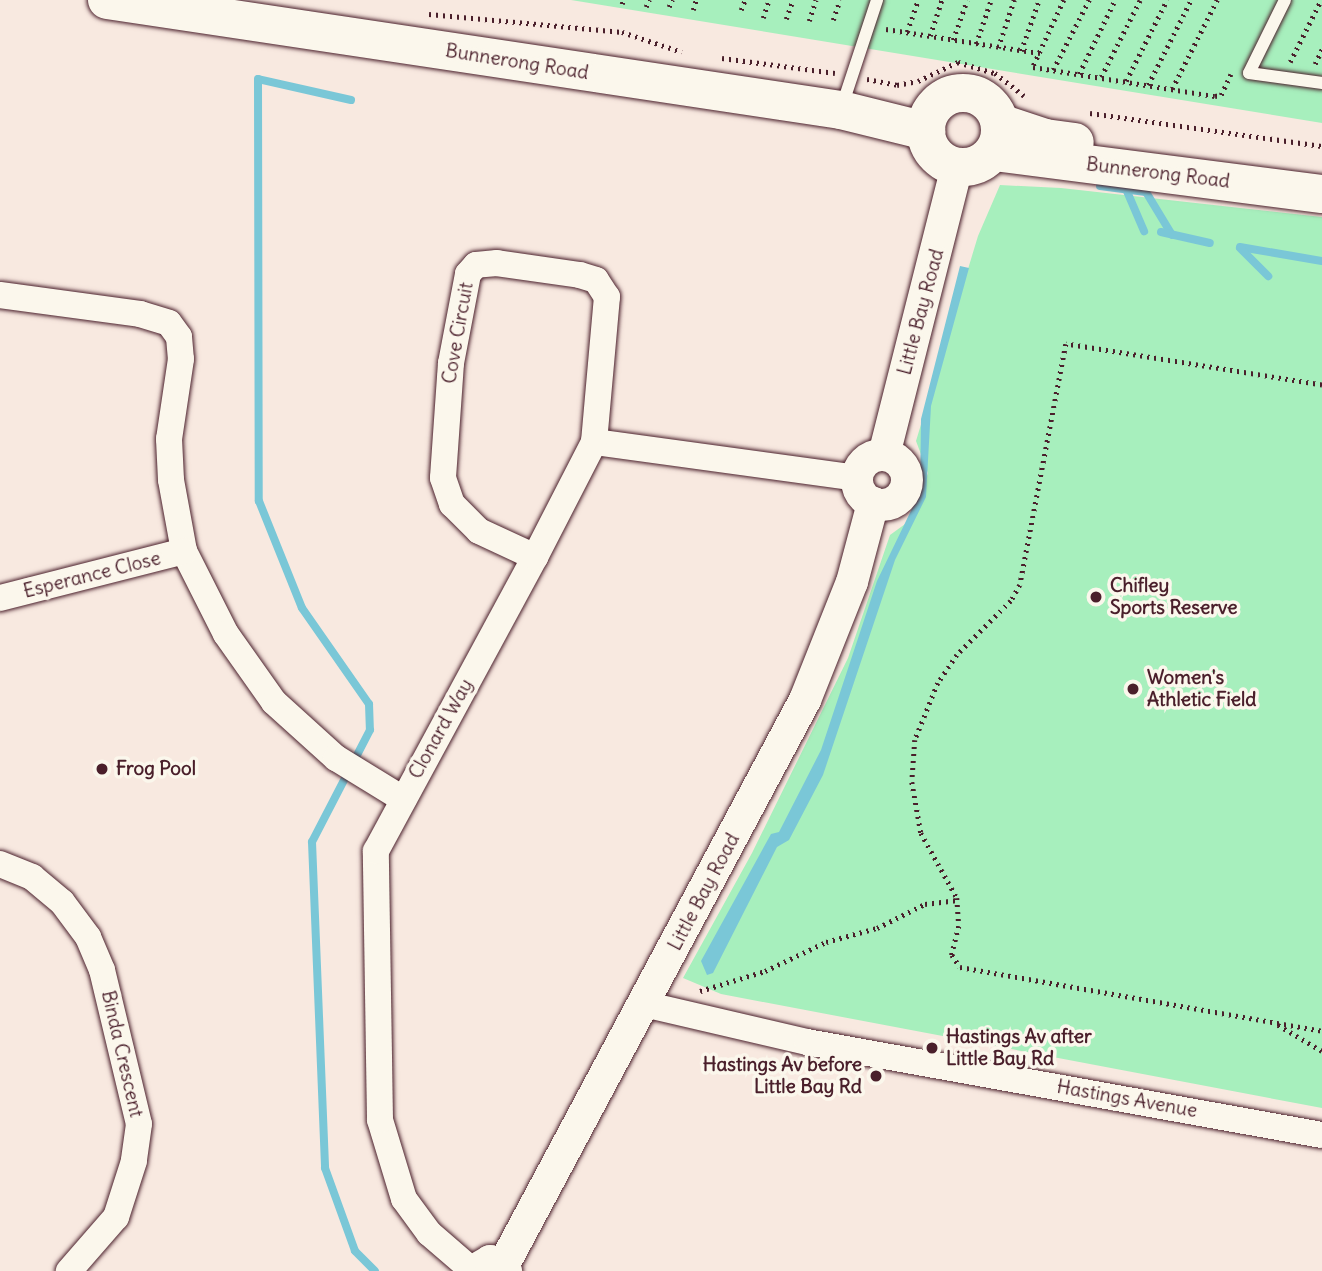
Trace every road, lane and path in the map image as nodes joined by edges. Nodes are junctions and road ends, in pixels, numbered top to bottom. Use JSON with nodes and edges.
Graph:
{"nodes":[{"id":1,"x":107,"y":0,"type":"edge"},
{"id":2,"x":649,"y":0,"type":"edge"},
{"id":3,"x":672,"y":0,"type":"edge"},
{"id":4,"x":696,"y":0,"type":"edge"},
{"id":5,"x":745,"y":0,"type":"edge"},
{"id":6,"x":769,"y":0,"type":"edge"},
{"id":7,"x":793,"y":0,"type":"edge"},
{"id":8,"x":816,"y":0,"type":"edge"},
{"id":9,"x":841,"y":0,"type":"edge"},
{"id":10,"x":877,"y":0,"type":"edge"},
{"id":11,"x":918,"y":0,"type":"edge"},
{"id":12,"x":942,"y":0,"type":"edge"},
{"id":13,"x":967,"y":0,"type":"edge"},
{"id":14,"x":991,"y":0,"type":"edge"},
{"id":15,"x":1014,"y":0,"type":"edge"},
{"id":16,"x":1039,"y":0,"type":"edge"},
{"id":17,"x":1064,"y":0,"type":"edge"},
{"id":18,"x":1089,"y":0,"type":"edge"},
{"id":19,"x":1115,"y":0,"type":"edge"},
{"id":20,"x":1140,"y":0,"type":"edge"},
{"id":21,"x":1167,"y":0,"type":"edge"},
{"id":22,"x":1191,"y":0,"type":"edge"},
{"id":23,"x":1217,"y":0,"type":"edge"},
{"id":24,"x":1285,"y":0,"type":"edge"},
{"id":25,"x":1321,"y":0,"type":"edge"},
{"id":26,"x":646,"y":7,"type":"dead end"},
{"id":27,"x":669,"y":7,"type":"dead end"},
{"id":28,"x":693,"y":10,"type":"dead end"},
{"id":29,"x":741,"y":10,"type":"dead end"},
{"id":30,"x":420,"y":13,"type":"dead end"},
{"id":31,"x":763,"y":18,"type":"dead end"},
{"id":32,"x":786,"y":19,"type":"dead end"},
{"id":33,"x":887,"y":19,"type":"dead end"},
{"id":34,"x":834,"y":20,"type":"dead end"},
{"id":35,"x":809,"y":21,"type":"dead end"},
{"id":36,"x":907,"y":33,"type":"junction"},
{"id":37,"x":930,"y":36,"type":"junction"},
{"id":38,"x":953,"y":40,"type":"junction"},
{"id":39,"x":975,"y":44,"type":"junction"},
{"id":40,"x":998,"y":48,"type":"junction"},
{"id":41,"x":1322,"y":49,"type":"edge"},
{"id":42,"x":1021,"y":51,"type":"junction"},
{"id":43,"x":1040,"y":53,"type":"junction"},
{"id":44,"x":694,"y":54,"type":"dead end"},
{"id":45,"x":708,"y":56,"type":"dead end"},
{"id":46,"x":1314,"y":65,"type":"dead end"},
{"id":47,"x":1288,"y":67,"type":"dead end"},
{"id":48,"x":1053,"y":70,"type":"junction"},
{"id":49,"x":1079,"y":74,"type":"junction"},
{"id":50,"x":1101,"y":78,"type":"junction"},
{"id":51,"x":1126,"y":81,"type":"junction"},
{"id":52,"x":1322,"y":83,"type":"edge"},
{"id":53,"x":1149,"y":85,"type":"junction"},
{"id":54,"x":1172,"y":89,"type":"junction"},
{"id":55,"x":846,"y":93,"type":"junction"},
{"id":56,"x":1215,"y":96,"type":"dead end"},
{"id":57,"x":1034,"y":100,"type":"dead end"},
{"id":58,"x":1079,"y":111,"type":"dead end"},
{"id":59,"x":926,"y":131,"type":"junction"},
{"id":60,"x":997,"y":137,"type":"junction"},
{"id":61,"x":1322,"y":146,"type":"edge"},
{"id":62,"x":957,"y":167,"type":"junction"},
{"id":63,"x":1322,"y":174,"type":"edge"},
{"id":64,"x":1322,"y":194,"type":"edge"},
{"id":65,"x":0,"y":295,"type":"edge"},
{"id":66,"x":1322,"y":385,"type":"edge"},
{"id":67,"x":594,"y":442,"type":"junction"},
{"id":68,"x":899,"y":454,"type":"junction"},
{"id":69,"x":876,"y":500,"type":"junction"},
{"id":70,"x":184,"y":551,"type":"junction"},
{"id":71,"x":535,"y":557,"type":"junction"},
{"id":72,"x":0,"y":598,"type":"edge"},
{"id":73,"x":403,"y":799,"type":"junction"},
{"id":74,"x":0,"y":864,"type":"edge"},
{"id":75,"x":958,"y":900,"type":"junction"},
{"id":76,"x":702,"y":999,"type":"dead end"},
{"id":77,"x":644,"y":1003,"type":"junction"},
{"id":78,"x":1275,"y":1023,"type":"junction"},
{"id":79,"x":1322,"y":1031,"type":"edge"},
{"id":80,"x":1322,"y":1051,"type":"edge"},
{"id":81,"x":1322,"y":1135,"type":"edge"},
{"id":82,"x":489,"y":1270,"type":"edge"},
{"id":83,"x":69,"y":1271,"type":"edge"}],
"edges":[{"from":1,"to":55,"type":"main road","name":"Bunnerong Road"},
{"from":2,"to":26,"type":"path"},
{"from":3,"to":27,"type":"path"},
{"from":4,"to":28,"type":"path"},
{"from":5,"to":29,"type":"path"},
{"from":6,"to":31,"type":"path"},
{"from":7,"to":32,"type":"path"},
{"from":8,"to":35,"type":"path"},
{"from":9,"to":34,"type":"path"},
{"from":10,"to":55,"type":"lane"},
{"from":11,"to":36,"type":"path"},
{"from":12,"to":37,"type":"path"},
{"from":13,"to":38,"type":"path"},
{"from":14,"to":39,"type":"path"},
{"from":15,"to":40,"type":"path"},
{"from":16,"to":42,"type":"path"},
{"from":17,"to":43,"type":"path"},
{"from":18,"to":48,"type":"path"},
{"from":19,"to":49,"type":"path"},
{"from":20,"to":50,"type":"path"},
{"from":21,"to":51,"type":"path"},
{"from":22,"to":53,"type":"path"},
{"from":23,"to":54,"type":"path"},
{"from":24,"to":52,"type":"lane"},
{"from":25,"to":47,"type":"path"},
{"from":30,"to":44,"type":"path"},
{"from":33,"to":36,"type":"path"},
{"from":36,"to":37,"type":"path"},
{"from":37,"to":38,"type":"path"},
{"from":38,"to":39,"type":"path"},
{"from":39,"to":40,"type":"path"},
{"from":40,"to":42,"type":"path"},
{"from":41,"to":46,"type":"path"},
{"from":42,"to":43,"type":"path"},
{"from":43,"to":48,"type":"path"},
{"from":45,"to":55,"type":"path"},
{"from":48,"to":49,"type":"path"},
{"from":49,"to":50,"type":"path"},
{"from":50,"to":51,"type":"path"},
{"from":51,"to":53,"type":"path"},
{"from":53,"to":54,"type":"path"},
{"from":54,"to":56,"type":"path"},
{"from":55,"to":57,"type":"path"},
{"from":55,"to":59,"type":"main road","name":"Bunnerong Road"},
{"from":58,"to":61,"type":"path"},
{"from":59,"to":60,"type":"main road"},
{"from":59,"to":62,"type":"main road"},
{"from":60,"to":62,"type":"main road"},
{"from":60,"to":63,"type":"main road","name":"Bunnerong Road"},
{"from":60,"to":64,"type":"main road","name":"Bunnerong Road"},
{"from":62,"to":68,"type":"street","name":"Little Bay Road"},
{"from":65,"to":70,"type":"street","name":"Esperance Close"},
{"from":66,"to":75,"type":"path"},
{"from":67,"to":69,"type":"street"},
{"from":67,"to":71,"type":"street","name":"Clonard Way"},
{"from":67,"to":71,"type":"street","name":"Cove Circuit"},
{"from":68,"to":69,"type":"street"},
{"from":68,"to":69,"type":"street"},
{"from":68,"to":69,"type":"path"},
{"from":69,"to":77,"type":"street","name":"Little Bay Road"},
{"from":70,"to":72,"type":"street","name":"Esperance Close"},
{"from":70,"to":73,"type":"street","name":"Esperance Close"},
{"from":71,"to":73,"type":"street","name":"Clonard Way"},
{"from":73,"to":82,"type":"street","name":"Clonard Way"},
{"from":74,"to":83,"type":"street","name":"Binda Crescent"},
{"from":75,"to":76,"type":"path"},
{"from":75,"to":78,"type":"path"},
{"from":77,"to":81,"type":"street","name":"Hastings Avenue"},
{"from":77,"to":82,"type":"street","name":"Little Bay Road"},
{"from":78,"to":79,"type":"path"},
{"from":78,"to":80,"type":"path"}]}
